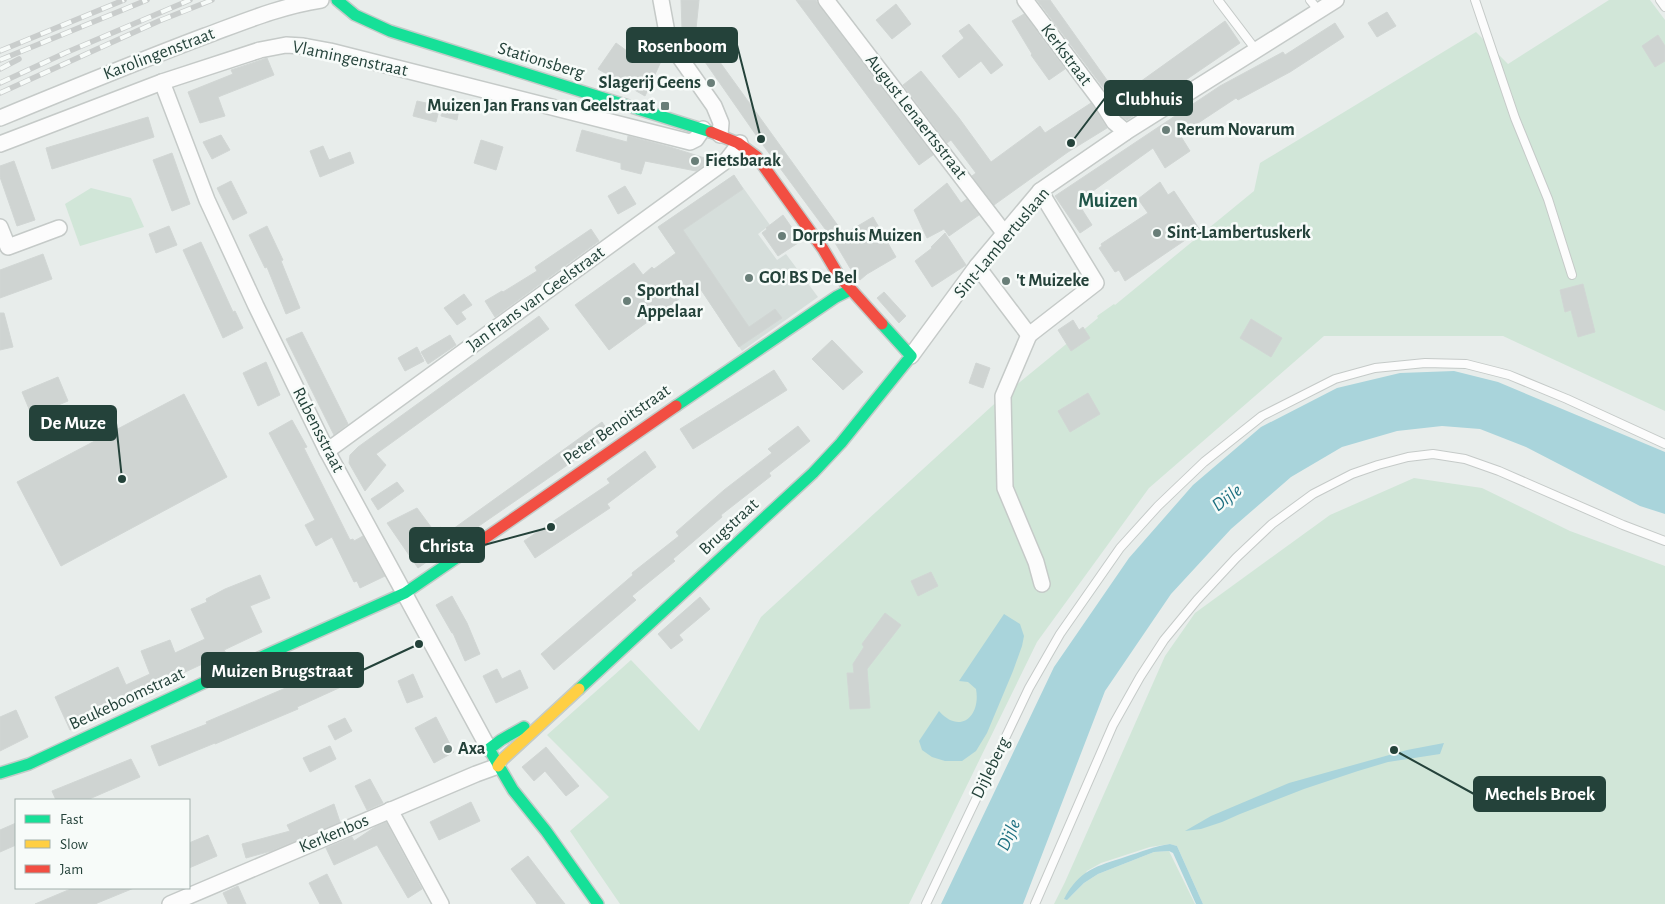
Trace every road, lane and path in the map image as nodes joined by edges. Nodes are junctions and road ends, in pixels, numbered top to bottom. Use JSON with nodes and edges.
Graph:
{"nodes":[{"id":1,"x":321,"y":0,"type":"edge"},
{"id":2,"x":337,"y":0,"type":"edge"},
{"id":3,"x":661,"y":0,"type":"edge"},
{"id":4,"x":826,"y":0,"type":"edge"},
{"id":5,"x":1025,"y":0,"type":"edge"},
{"id":6,"x":1218,"y":0,"type":"edge"},
{"id":7,"x":1336,"y":0,"type":"edge"},
{"id":8,"x":1475,"y":0,"type":"edge"},
{"id":9,"x":1660,"y":0,"type":"edge"},
{"id":10,"x":1314,"y":5,"type":"edge"},
{"id":11,"x":1665,"y":7,"type":"edge"},
{"id":12,"x":1256,"y":50,"type":"junction"},
{"id":13,"x":162,"y":82,"type":"junction"},
{"id":14,"x":0,"y":118,"type":"edge"},
{"id":15,"x":703,"y":130,"type":"junction"},
{"id":16,"x":1126,"y":132,"type":"junction"},
{"id":17,"x":720,"y":135,"type":"junction"},
{"id":18,"x":740,"y":143,"type":"junction"},
{"id":19,"x":0,"y":144,"type":"edge"},
{"id":20,"x":1040,"y":191,"type":"junction"},
{"id":21,"x":0,"y":227,"type":"edge"},
{"id":22,"x":59,"y":228,"type":"dead end"},
{"id":23,"x":1005,"y":234,"type":"junction"},
{"id":24,"x":977,"y":266,"type":"junction"},
{"id":25,"x":1572,"y":275,"type":"dead end"},
{"id":26,"x":850,"y":290,"type":"junction"},
{"id":27,"x":1029,"y":335,"type":"junction"},
{"id":28,"x":911,"y":356,"type":"junction"},
{"id":29,"x":1665,"y":444,"type":"edge"},
{"id":30,"x":327,"y":451,"type":"junction"},
{"id":31,"x":1665,"y":542,"type":"edge"},
{"id":32,"x":1042,"y":584,"type":"dead end"},
{"id":33,"x":405,"y":593,"type":"junction"},
{"id":34,"x":557,"y":709,"type":"junction"},
{"id":35,"x":489,"y":749,"type":"junction"},
{"id":36,"x":498,"y":766,"type":"junction"},
{"id":37,"x":0,"y":773,"type":"edge"},
{"id":38,"x":390,"y":810,"type":"junction"},
{"id":39,"x":170,"y":904,"type":"edge"},
{"id":40,"x":441,"y":904,"type":"edge"},
{"id":41,"x":598,"y":904,"type":"edge"},
{"id":42,"x":926,"y":904,"type":"edge"},
{"id":43,"x":1034,"y":904,"type":"edge"}],
"edges":[{"from":1,"to":14,"type":"street","name":"Karolingenstraat"},
{"from":2,"to":15,"type":"street","name":"Stationsberg"},
{"from":3,"to":17,"type":"street"},
{"from":4,"to":23,"type":"street","name":"August Lenaertsstraat"},
{"from":5,"to":16,"type":"street","name":"Kerkstraat"},
{"from":6,"to":12,"type":"lane"},
{"from":7,"to":10,"type":"street","name":"Sint-Lambertuslaan"},
{"from":8,"to":25,"type":"lane"},
{"from":9,"to":11,"type":"lane"},
{"from":10,"to":12,"type":"street","name":"Sint-Lambertuslaan"},
{"from":12,"to":16,"type":"street","name":"Sint-Lambertuslaan"},
{"from":13,"to":15,"type":"street","name":"Vlamingenstraat"},
{"from":13,"to":19,"type":"street","name":"Vlamingenstraat"},
{"from":13,"to":30,"type":"street","name":"Rubensstraat"},
{"from":15,"to":17,"type":"street","name":"Stationsberg"},
{"from":16,"to":20,"type":"street","name":"Sint-Lambertuslaan"},
{"from":17,"to":18,"type":"street","name":"Stationsberg"},
{"from":18,"to":26,"type":"street","name":"Stationsberg"},
{"from":18,"to":30,"type":"street","name":"Jan Frans van Geelstraat"},
{"from":20,"to":23,"type":"street","name":"Sint-Lambertuslaan"},
{"from":20,"to":27,"type":"street"},
{"from":21,"to":22,"type":"street"},
{"from":23,"to":24,"type":"street","name":"Sint-Lambertuslaan"},
{"from":24,"to":27,"type":"street"},
{"from":24,"to":28,"type":"street","name":"Sint-Lambertuslaan"},
{"from":26,"to":28,"type":"street","name":"Stationsberg"},
{"from":26,"to":33,"type":"street","name":"Peter Benoitstraat"},
{"from":27,"to":32,"type":"street"},
{"from":28,"to":34,"type":"street","name":"Brugstraat"},
{"from":29,"to":42,"type":"lane","name":"Dijleberg"},
{"from":30,"to":33,"type":"street","name":"Rubensstraat"},
{"from":31,"to":43,"type":"lane"},
{"from":33,"to":35,"type":"street","name":"Rubensstraat"},
{"from":33,"to":37,"type":"street","name":"Beukeboomstraat"},
{"from":34,"to":35,"type":"street","name":"Brugstraat"},
{"from":34,"to":36,"type":"street","name":"Brugstraat"},
{"from":35,"to":36,"type":"street","name":"Rubensstraat"},
{"from":36,"to":38,"type":"street","name":"Kerkenbos"},
{"from":36,"to":41,"type":"street"},
{"from":38,"to":39,"type":"street","name":"Kerkenbos"},
{"from":38,"to":40,"type":"street"}]}
